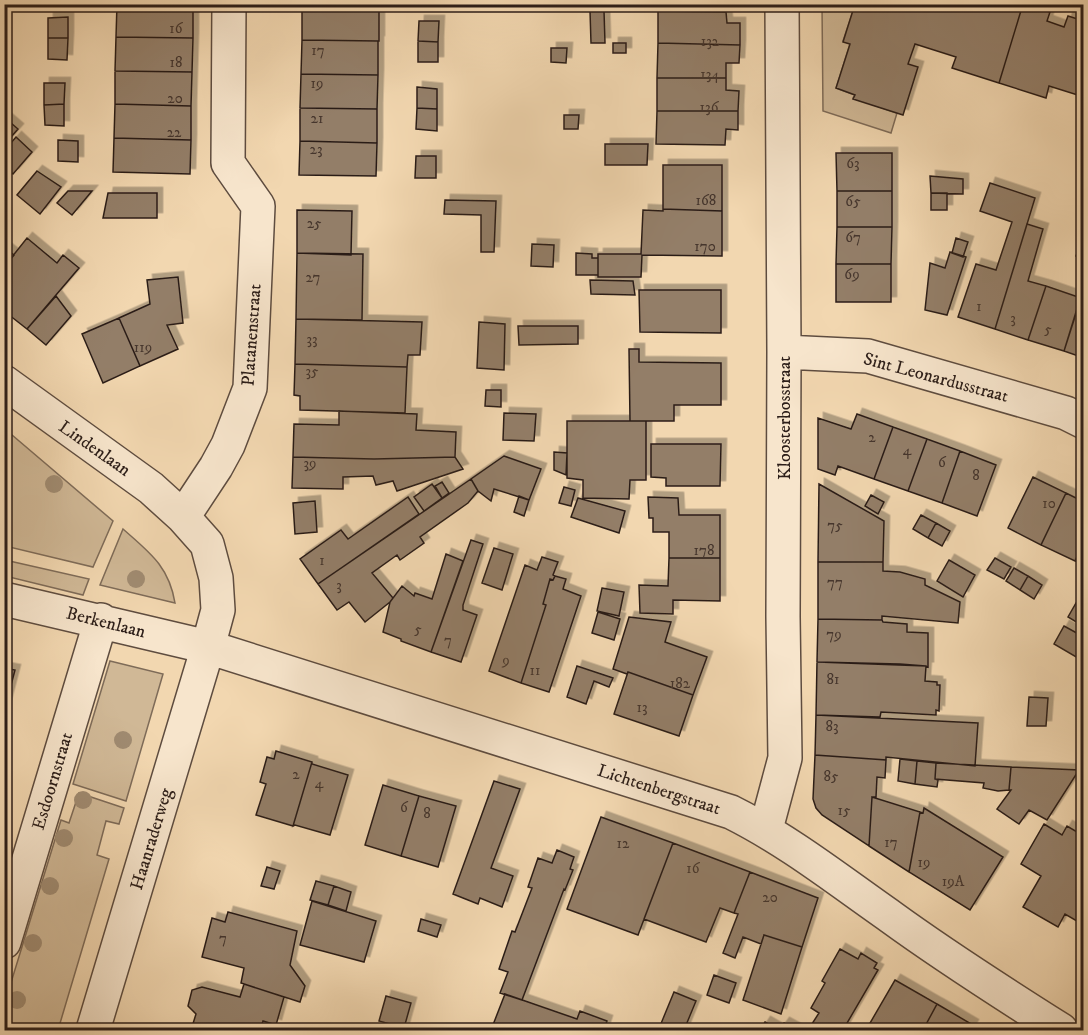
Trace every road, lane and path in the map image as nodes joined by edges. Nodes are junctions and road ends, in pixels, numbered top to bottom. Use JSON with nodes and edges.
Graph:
{"nodes":[{"id":1,"x":229,"y":4,"type":"edge"},
{"id":2,"x":782,"y":4,"type":"edge"},
{"id":3,"x":784,"y":352,"type":"junction"},
{"id":4,"x":4,"y":382,"type":"edge"},
{"id":5,"x":1083,"y":422,"type":"edge"},
{"id":6,"x":183,"y":517,"type":"junction"},
{"id":7,"x":4,"y":599,"type":"edge"},
{"id":8,"x":101,"y":621,"type":"junction"},
{"id":9,"x":208,"y":648,"type":"junction"},
{"id":10,"x":766,"y":829,"type":"junction"},
{"id":11,"x":4,"y":942,"type":"edge"},
{"id":12,"x":93,"y":1030,"type":"edge"},
{"id":13,"x":1061,"y":1030,"type":"edge"}],
"edges":[{"from":1,"to":6,"type":"street","name":"Platanenstraat"},
{"from":2,"to":3,"type":"street","name":"Kloosterbosstraat"},
{"from":3,"to":5,"type":"street","name":"Sint Leonardusstraat"},
{"from":3,"to":10,"type":"street","name":"Kloosterbosstraat"},
{"from":4,"to":6,"type":"street","name":"Lindenlaan"},
{"from":6,"to":9,"type":"street"},
{"from":7,"to":8,"type":"street","name":"Berkenlaan"},
{"from":8,"to":9,"type":"street","name":"Berkenlaan"},
{"from":8,"to":11,"type":"street","name":"Esdoornstraat"},
{"from":9,"to":10,"type":"street","name":"Lichtenbergstraat"},
{"from":9,"to":12,"type":"street","name":"Haanraderweg"},
{"from":10,"to":13,"type":"street","name":"Lichtenbergstraat"}]}
